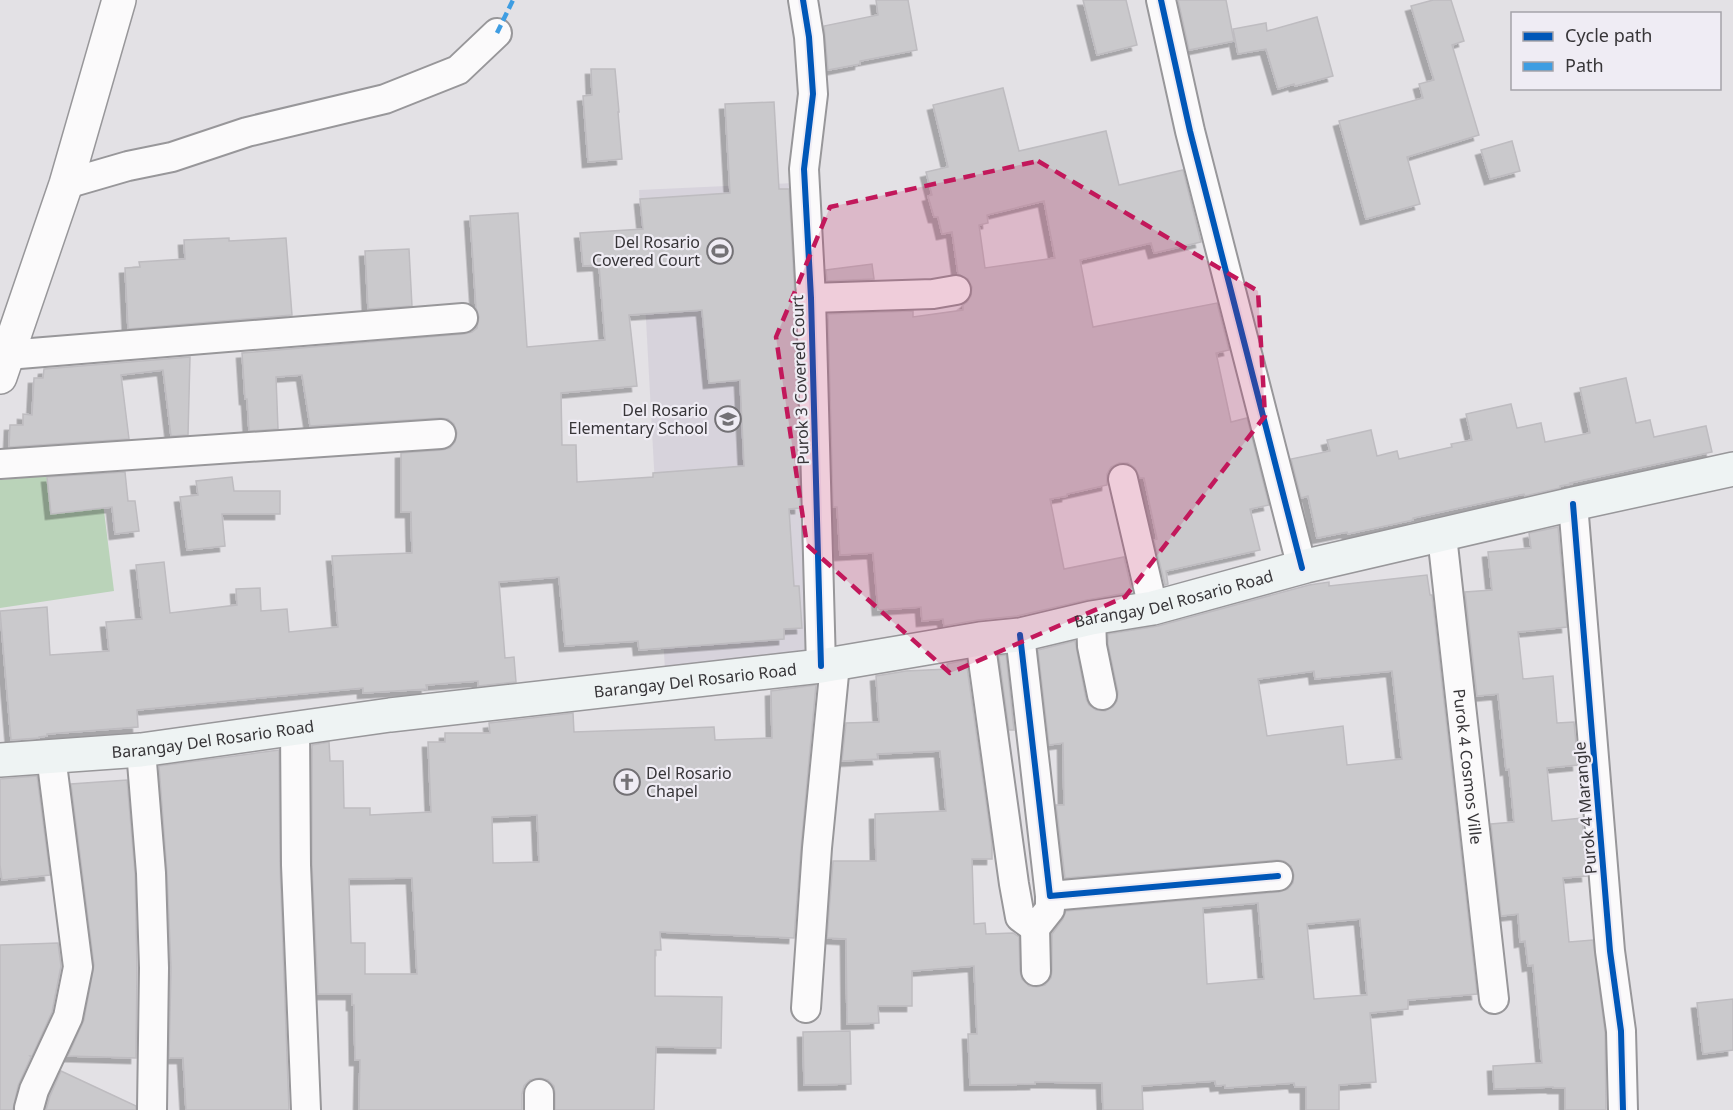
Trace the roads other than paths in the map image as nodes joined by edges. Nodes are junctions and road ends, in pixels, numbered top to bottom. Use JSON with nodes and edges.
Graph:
{"nodes":[{"id":1,"x":119,"y":0,"type":"edge"},
{"id":2,"x":804,"y":0,"type":"edge"},
{"id":3,"x":1161,"y":0,"type":"edge"},
{"id":4,"x":497,"y":33,"type":"dead end"},
{"id":5,"x":66,"y":184,"type":"junction"},
{"id":6,"x":956,"y":290,"type":"dead end"},
{"id":7,"x":811,"y":298,"type":"junction"},
{"id":8,"x":463,"y":318,"type":"dead end"},
{"id":9,"x":3,"y":366,"type":"edge"},
{"id":10,"x":441,"y":434,"type":"dead end"},
{"id":11,"x":0,"y":464,"type":"edge"},
{"id":12,"x":1733,"y":469,"type":"edge"},
{"id":13,"x":1124,"y":479,"type":"dead end"},
{"id":14,"x":1573,"y":504,"type":"junction"},
{"id":15,"x":1442,"y":536,"type":"junction"},
{"id":16,"x":1302,"y":568,"type":"junction"},
{"id":17,"x":1153,"y":608,"type":"junction"},
{"id":18,"x":1091,"y":618,"type":"junction"},
{"id":19,"x":1020,"y":635,"type":"junction"},
{"id":20,"x":980,"y":639,"type":"junction"},
{"id":21,"x":828,"y":665,"type":"junction"},
{"id":22,"x":1102,"y":695,"type":"dead end"},
{"id":23,"x":295,"y":728,"type":"junction"},
{"id":24,"x":141,"y":750,"type":"junction"},
{"id":25,"x":51,"y":756,"type":"junction"},
{"id":26,"x":0,"y":760,"type":"edge"},
{"id":27,"x":1278,"y":876,"type":"dead end"},
{"id":28,"x":1050,"y":896,"type":"junction"},
{"id":29,"x":1035,"y":928,"type":"junction"},
{"id":30,"x":1036,"y":971,"type":"dead end"},
{"id":31,"x":1494,"y":999,"type":"dead end"},
{"id":32,"x":806,"y":1008,"type":"dead end"},
{"id":33,"x":29,"y":1108,"type":"dead end"},
{"id":34,"x":152,"y":1110,"type":"edge"},
{"id":35,"x":306,"y":1110,"type":"edge"},
{"id":36,"x":1623,"y":1110,"type":"edge"}],
"edges":[{"from":1,"to":5,"type":"street"},
{"from":2,"to":7,"type":"street","name":"Purok 3 Covered Court"},
{"from":3,"to":16,"type":"street"},
{"from":4,"to":5,"type":"street"},
{"from":5,"to":9,"type":"street"},
{"from":6,"to":7,"type":"street"},
{"from":7,"to":21,"type":"street","name":"Purok 3 Covered Court"},
{"from":8,"to":9,"type":"street"},
{"from":10,"to":11,"type":"street"},
{"from":12,"to":14,"type":"main road","name":"Barangay Del Rosario Road"},
{"from":13,"to":17,"type":"street"},
{"from":14,"to":15,"type":"main road","name":"Barangay Del Rosario Road"},
{"from":14,"to":36,"type":"street","name":"Purok 4 Marangle"},
{"from":15,"to":16,"type":"main road","name":"Barangay Del Rosario Road"},
{"from":15,"to":31,"type":"street","name":"Purok 4 Cosmos Ville"},
{"from":16,"to":17,"type":"main road","name":"Barangay Del Rosario Road"},
{"from":17,"to":18,"type":"main road","name":"Barangay Del Rosario Road"},
{"from":18,"to":19,"type":"main road","name":"Barangay Del Rosario Road"},
{"from":18,"to":22,"type":"street"},
{"from":19,"to":20,"type":"main road","name":"Barangay Del Rosario Road"},
{"from":19,"to":28,"type":"street"},
{"from":20,"to":21,"type":"main road","name":"Barangay Del Rosario Road"},
{"from":20,"to":29,"type":"street"},
{"from":21,"to":23,"type":"main road","name":"Barangay Del Rosario Road"},
{"from":21,"to":32,"type":"street","name":"Purok 3 Covered Court"},
{"from":23,"to":24,"type":"main road","name":"Barangay Del Rosario Road"},
{"from":23,"to":35,"type":"street"},
{"from":24,"to":25,"type":"main road","name":"Barangay Del Rosario Road"},
{"from":24,"to":34,"type":"street"},
{"from":25,"to":26,"type":"main road","name":"Barangay Del Rosario Road"},
{"from":25,"to":33,"type":"street"},
{"from":27,"to":28,"type":"street"},
{"from":28,"to":29,"type":"street"},
{"from":29,"to":30,"type":"street"}]}
